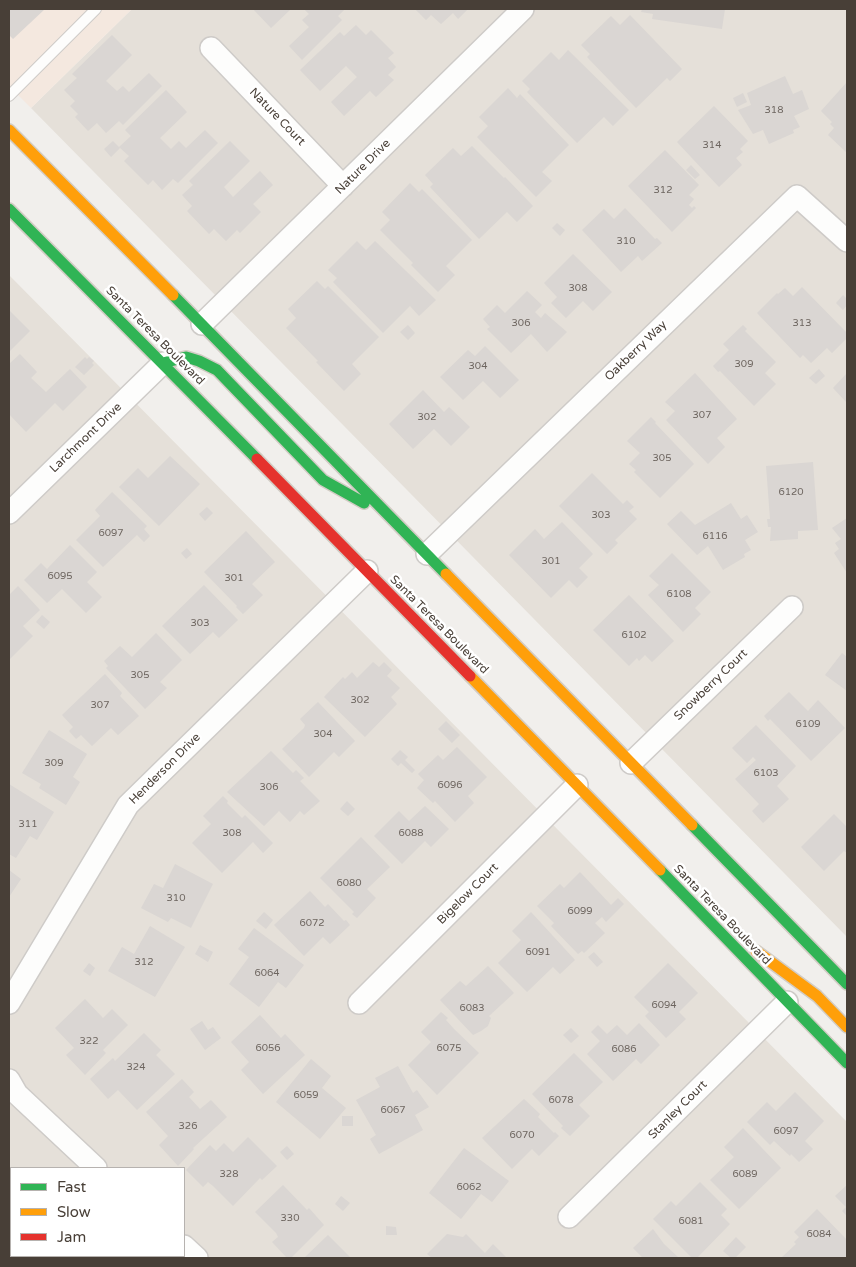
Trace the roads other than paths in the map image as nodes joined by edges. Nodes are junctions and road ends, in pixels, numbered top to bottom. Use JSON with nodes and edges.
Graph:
{"nodes":[{"id":1,"x":96,"y":9,"type":"edge"},
{"id":2,"x":523,"y":9,"type":"edge"},
{"id":3,"x":211,"y":48,"type":"dead end"},
{"id":4,"x":9,"y":96,"type":"edge"},
{"id":5,"x":9,"y":130,"type":"edge"},
{"id":6,"x":343,"y":186,"type":"junction"},
{"id":7,"x":9,"y":209,"type":"edge"},
{"id":8,"x":847,"y":241,"type":"edge"},
{"id":9,"x":202,"y":324,"type":"junction"},
{"id":10,"x":163,"y":363,"type":"junction"},
{"id":11,"x":10,"y":510,"type":"edge"},
{"id":12,"x":395,"y":522,"type":"junction"},
{"id":13,"x":427,"y":554,"type":"junction"},
{"id":14,"x":367,"y":571,"type":"junction"},
{"id":15,"x":792,"y":607,"type":"dead end"},
{"id":16,"x":631,"y":763,"type":"junction"},
{"id":17,"x":577,"y":785,"type":"junction"},
{"id":18,"x":692,"y":904,"type":"junction"},
{"id":19,"x":844,"y":974,"type":"edge"},
{"id":20,"x":787,"y":1002,"type":"junction"},
{"id":21,"x":9,"y":1003,"type":"edge"},
{"id":22,"x":359,"y":1003,"type":"dead end"},
{"id":23,"x":847,"y":1027,"type":"edge"},
{"id":24,"x":847,"y":1064,"type":"edge"},
{"id":25,"x":9,"y":1080,"type":"edge"},
{"id":26,"x":95,"y":1167,"type":"edge"},
{"id":27,"x":569,"y":1217,"type":"dead end"},
{"id":28,"x":185,"y":1247,"type":"edge"},
{"id":29,"x":197,"y":1258,"type":"edge"}],
"edges":[{"from":1,"to":4,"type":"lane"},
{"from":2,"to":6,"type":"street","name":"Nature Drive"},
{"from":3,"to":6,"type":"street","name":"Nature Court"},
{"from":5,"to":9,"type":"main road"},
{"from":6,"to":9,"type":"street","name":"Nature Drive"},
{"from":7,"to":10,"type":"main road","name":"Santa Teresa Boulevard"},
{"from":8,"to":13,"type":"street","name":"Oakberry Way"},
{"from":9,"to":12,"type":"main road"},
{"from":10,"to":11,"type":"street","name":"Larchmont Drive"},
{"from":10,"to":12,"type":"main road"},
{"from":10,"to":14,"type":"main road","name":"Santa Teresa Boulevard"},
{"from":12,"to":13,"type":"main road"},
{"from":13,"to":16,"type":"main road"},
{"from":14,"to":17,"type":"main road","name":"Santa Teresa Boulevard"},
{"from":14,"to":21,"type":"street","name":"Henderson Drive"},
{"from":15,"to":16,"type":"street","name":"Snowberry Court"},
{"from":16,"to":19,"type":"main road"},
{"from":17,"to":18,"type":"main road","name":"Santa Teresa Boulevard"},
{"from":17,"to":22,"type":"street","name":"Bigelow Court"},
{"from":18,"to":20,"type":"main road","name":"Santa Teresa Boulevard"},
{"from":18,"to":23,"type":"main road"},
{"from":20,"to":24,"type":"main road","name":"Santa Teresa Boulevard"},
{"from":20,"to":27,"type":"street","name":"Stanley Court"},
{"from":25,"to":26,"type":"street"},
{"from":28,"to":29,"type":"street"}]}
